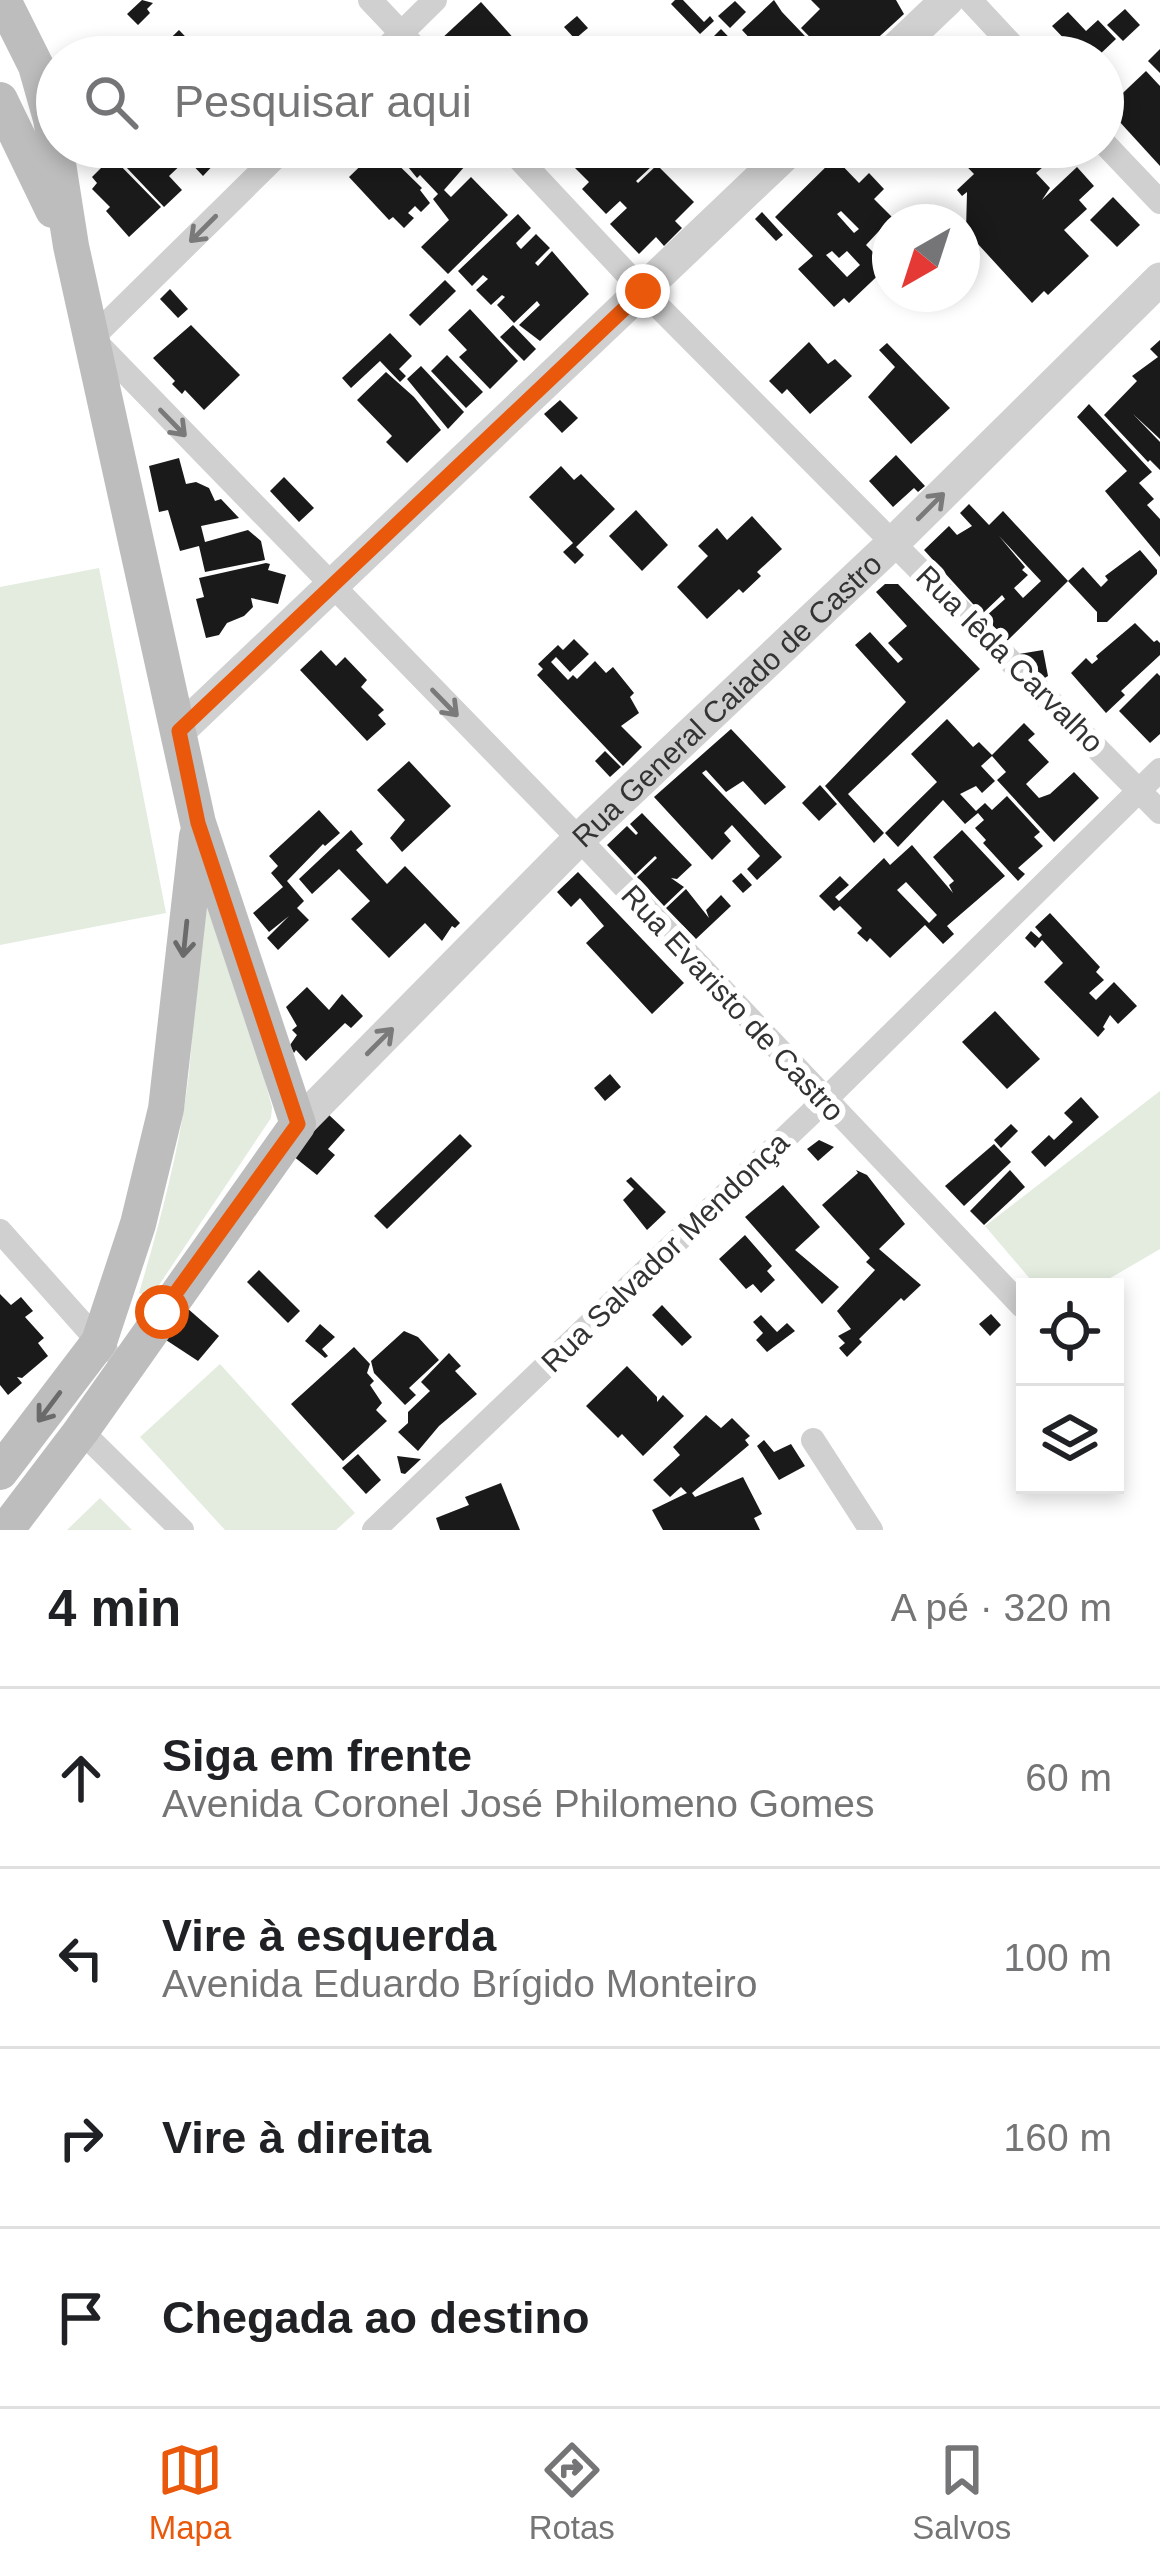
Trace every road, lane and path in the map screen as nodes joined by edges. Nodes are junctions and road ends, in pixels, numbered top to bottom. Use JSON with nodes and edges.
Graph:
{"nodes":[{"id":1,"x":3,"y":0,"type":"edge"},
{"id":2,"x":370,"y":0,"type":"edge"},
{"id":3,"x":435,"y":0,"type":"edge"},
{"id":4,"x":946,"y":0,"type":"edge"},
{"id":5,"x":970,"y":0,"type":"edge"},
{"id":6,"x":401,"y":33,"type":"junction"},
{"id":7,"x":398,"y":36,"type":"edge"},
{"id":8,"x":404,"y":36,"type":"edge"},
{"id":9,"x":909,"y":36,"type":"edge"},
{"id":10,"x":1003,"y":36,"type":"edge"},
{"id":11,"x":36,"y":66,"type":"edge"},
{"id":12,"x":0,"y":100,"type":"edge"},
{"id":13,"x":1124,"y":164,"type":"edge"},
{"id":14,"x":59,"y":168,"type":"edge"},
{"id":15,"x":265,"y":168,"type":"edge"},
{"id":16,"x":528,"y":168,"type":"edge"},
{"id":17,"x":771,"y":168,"type":"edge"},
{"id":18,"x":1160,"y":202,"type":"edge"},
{"id":19,"x":71,"y":246,"type":"junction"},
{"id":20,"x":1160,"y":278,"type":"edge"},
{"id":21,"x":643,"y":291,"type":"junction"},
{"id":22,"x":92,"y":338,"type":"junction"},
{"id":23,"x":894,"y":542,"type":"junction"},
{"id":24,"x":331,"y":586,"type":"junction"},
{"id":25,"x":179,"y":731,"type":"junction"},
{"id":26,"x":1160,"y":770,"type":"edge"},
{"id":27,"x":1139,"y":790,"type":"junction"},
{"id":28,"x":1160,"y":812,"type":"edge"},
{"id":29,"x":198,"y":823,"type":"junction"},
{"id":30,"x":578,"y":839,"type":"junction"},
{"id":31,"x":824,"y":1100,"type":"junction"},
{"id":32,"x":298,"y":1124,"type":"junction"},
{"id":33,"x":0,"y":1231,"type":"edge"},
{"id":34,"x":1016,"y":1300,"type":"edge"},
{"id":35,"x":111,"y":1355,"type":"junction"},
{"id":36,"x":82,"y":1431,"type":"junction"},
{"id":37,"x":814,"y":1440,"type":"dead end"},
{"id":38,"x":0,"y":1472,"type":"edge"},
{"id":39,"x":6,"y":1530,"type":"edge"},
{"id":40,"x":182,"y":1530,"type":"edge"},
{"id":41,"x":374,"y":1530,"type":"edge"},
{"id":42,"x":871,"y":1530,"type":"edge"}],
"edges":[{"from":1,"to":11,"type":"main road"},
{"from":2,"to":6,"type":"street"},
{"from":3,"to":6,"type":"street"},
{"from":4,"to":9,"type":"street"},
{"from":5,"to":10,"type":"street"},
{"from":6,"to":7,"type":"street"},
{"from":6,"to":8,"type":"street"},
{"from":12,"to":19,"type":"main road"},
{"from":13,"to":18,"type":"street"},
{"from":14,"to":19,"type":"main road"},
{"from":15,"to":22,"type":"street","one_way":true},
{"from":16,"to":21,"type":"street","name":"Rua Iêda Carvalho"},
{"from":17,"to":21,"type":"street"},
{"from":19,"to":22,"type":"main road"},
{"from":23,"to":20,"type":"street","name":"Rua General Caiado de Castro","one_way":true},
{"from":21,"to":23,"type":"street","name":"Rua Iêda Carvalho"},
{"from":21,"to":24,"type":"street"},
{"from":22,"to":24,"type":"street","name":"Rua Evaristo de Castro","one_way":true},
{"from":22,"to":25,"type":"main road"},
{"from":23,"to":27,"type":"street","name":"Rua Iêda Carvalho"},
{"from":23,"to":30,"type":"street","name":"Rua General Caiado de Castro"},
{"from":24,"to":25,"type":"street"},
{"from":24,"to":30,"type":"street","name":"Rua Evaristo de Castro","one_way":true},
{"from":25,"to":29,"type":"main road"},
{"from":26,"to":27,"type":"street","name":"Rua Salvador Mendonça"},
{"from":27,"to":28,"type":"street","name":"Rua Iêda Carvalho"},
{"from":27,"to":31,"type":"street","name":"Rua Salvador Mendonça"},
{"from":29,"to":32,"type":"main road"},
{"from":29,"to":35,"type":"main road","one_way":true},
{"from":30,"to":31,"type":"street","name":"Rua Evaristo de Castro"},
{"from":32,"to":30,"type":"street","name":"Rua General Caiado de Castro","one_way":true},
{"from":31,"to":34,"type":"street","name":"Rua Evaristo de Castro"},
{"from":31,"to":41,"type":"street","name":"Rua Salvador Mendonça"},
{"from":32,"to":35,"type":"main road"},
{"from":33,"to":35,"type":"street"},
{"from":35,"to":36,"type":"main road"},
{"from":35,"to":38,"type":"main road","one_way":true},
{"from":36,"to":39,"type":"main road"},
{"from":36,"to":40,"type":"street"},
{"from":37,"to":42,"type":"street"}]}
